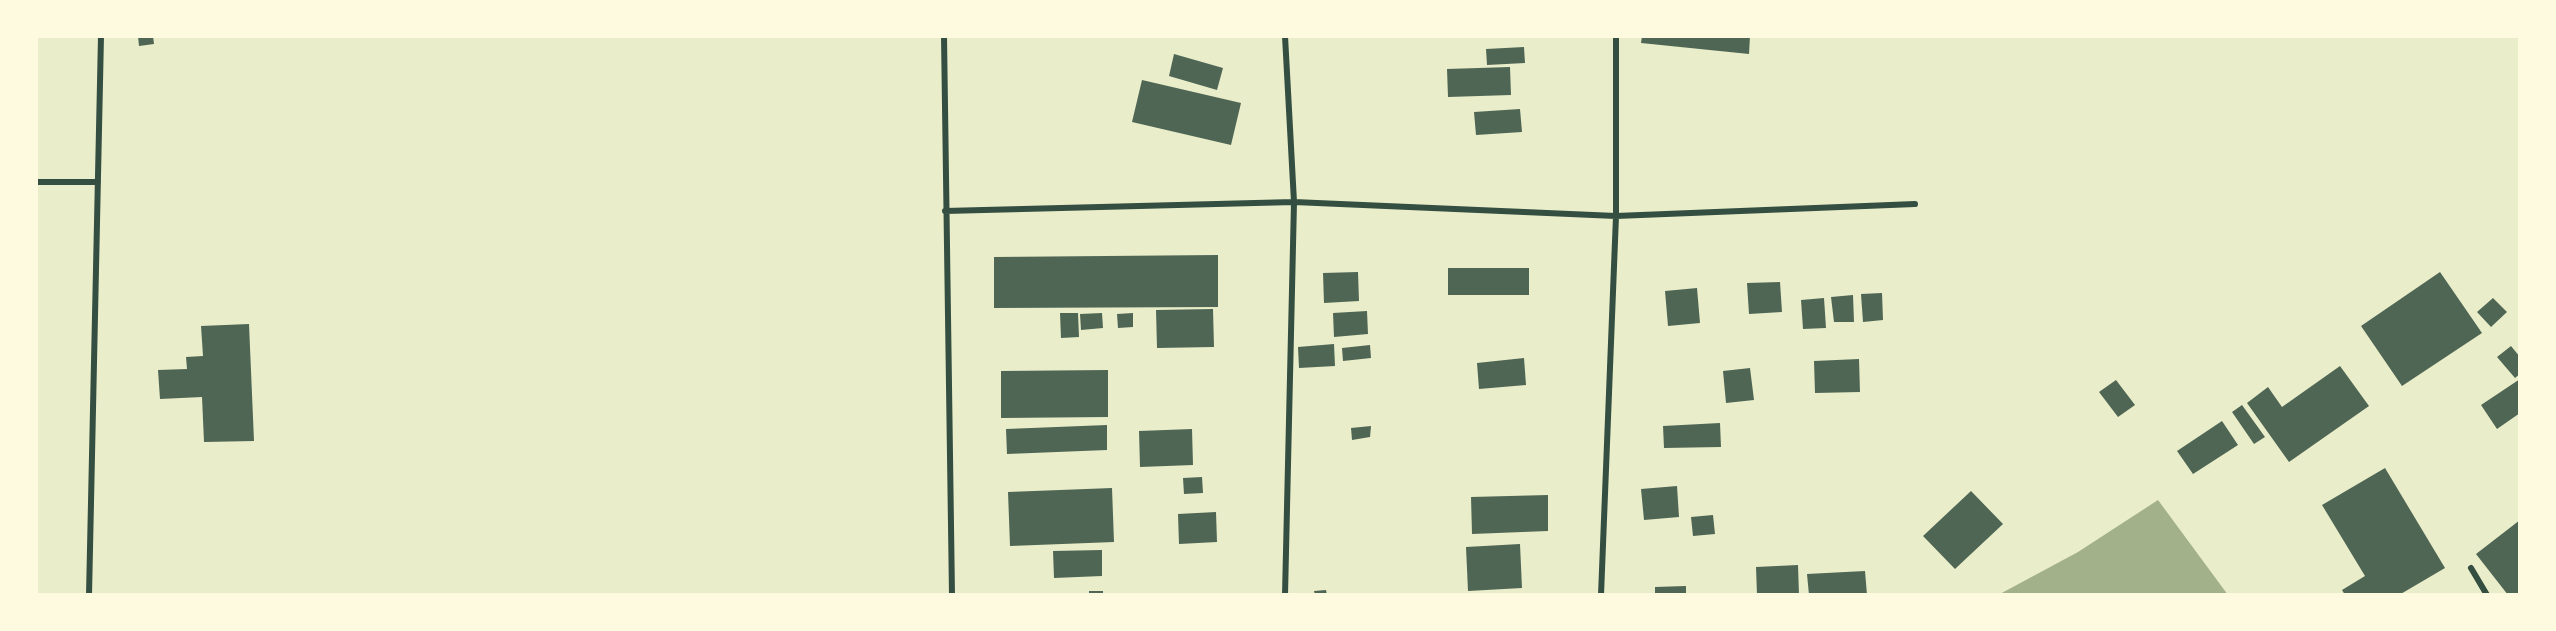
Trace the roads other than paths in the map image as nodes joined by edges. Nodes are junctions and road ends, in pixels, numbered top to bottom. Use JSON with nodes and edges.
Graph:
{"nodes":[{"id":1,"x":101,"y":36,"type":"edge"},
{"id":2,"x":944,"y":36,"type":"edge"},
{"id":3,"x":1285,"y":36,"type":"edge"},
{"id":4,"x":1616,"y":36,"type":"edge"},
{"id":5,"x":36,"y":182,"type":"edge"},
{"id":6,"x":98,"y":182,"type":"junction"},
{"id":7,"x":1294,"y":202,"type":"junction"},
{"id":8,"x":1915,"y":204,"type":"dead end"},
{"id":9,"x":945,"y":211,"type":"junction"},
{"id":10,"x":1616,"y":216,"type":"junction"},
{"id":11,"x":2470,"y":568,"type":"dead end"},
{"id":12,"x":89,"y":595,"type":"edge"},
{"id":13,"x":952,"y":595,"type":"edge"},
{"id":14,"x":1285,"y":595,"type":"edge"},
{"id":15,"x":1601,"y":595,"type":"edge"},
{"id":16,"x":2487,"y":595,"type":"edge"}],
"edges":[{"from":1,"to":6,"type":"street"},
{"from":2,"to":9,"type":"street"},
{"from":3,"to":7,"type":"street"},
{"from":4,"to":10,"type":"street"},
{"from":5,"to":6,"type":"street"},
{"from":6,"to":12,"type":"street"},
{"from":7,"to":9,"type":"street"},
{"from":7,"to":10,"type":"street"},
{"from":7,"to":14,"type":"street"},
{"from":8,"to":10,"type":"street"},
{"from":9,"to":13,"type":"street"},
{"from":10,"to":15,"type":"street"},
{"from":11,"to":16,"type":"street"}]}
